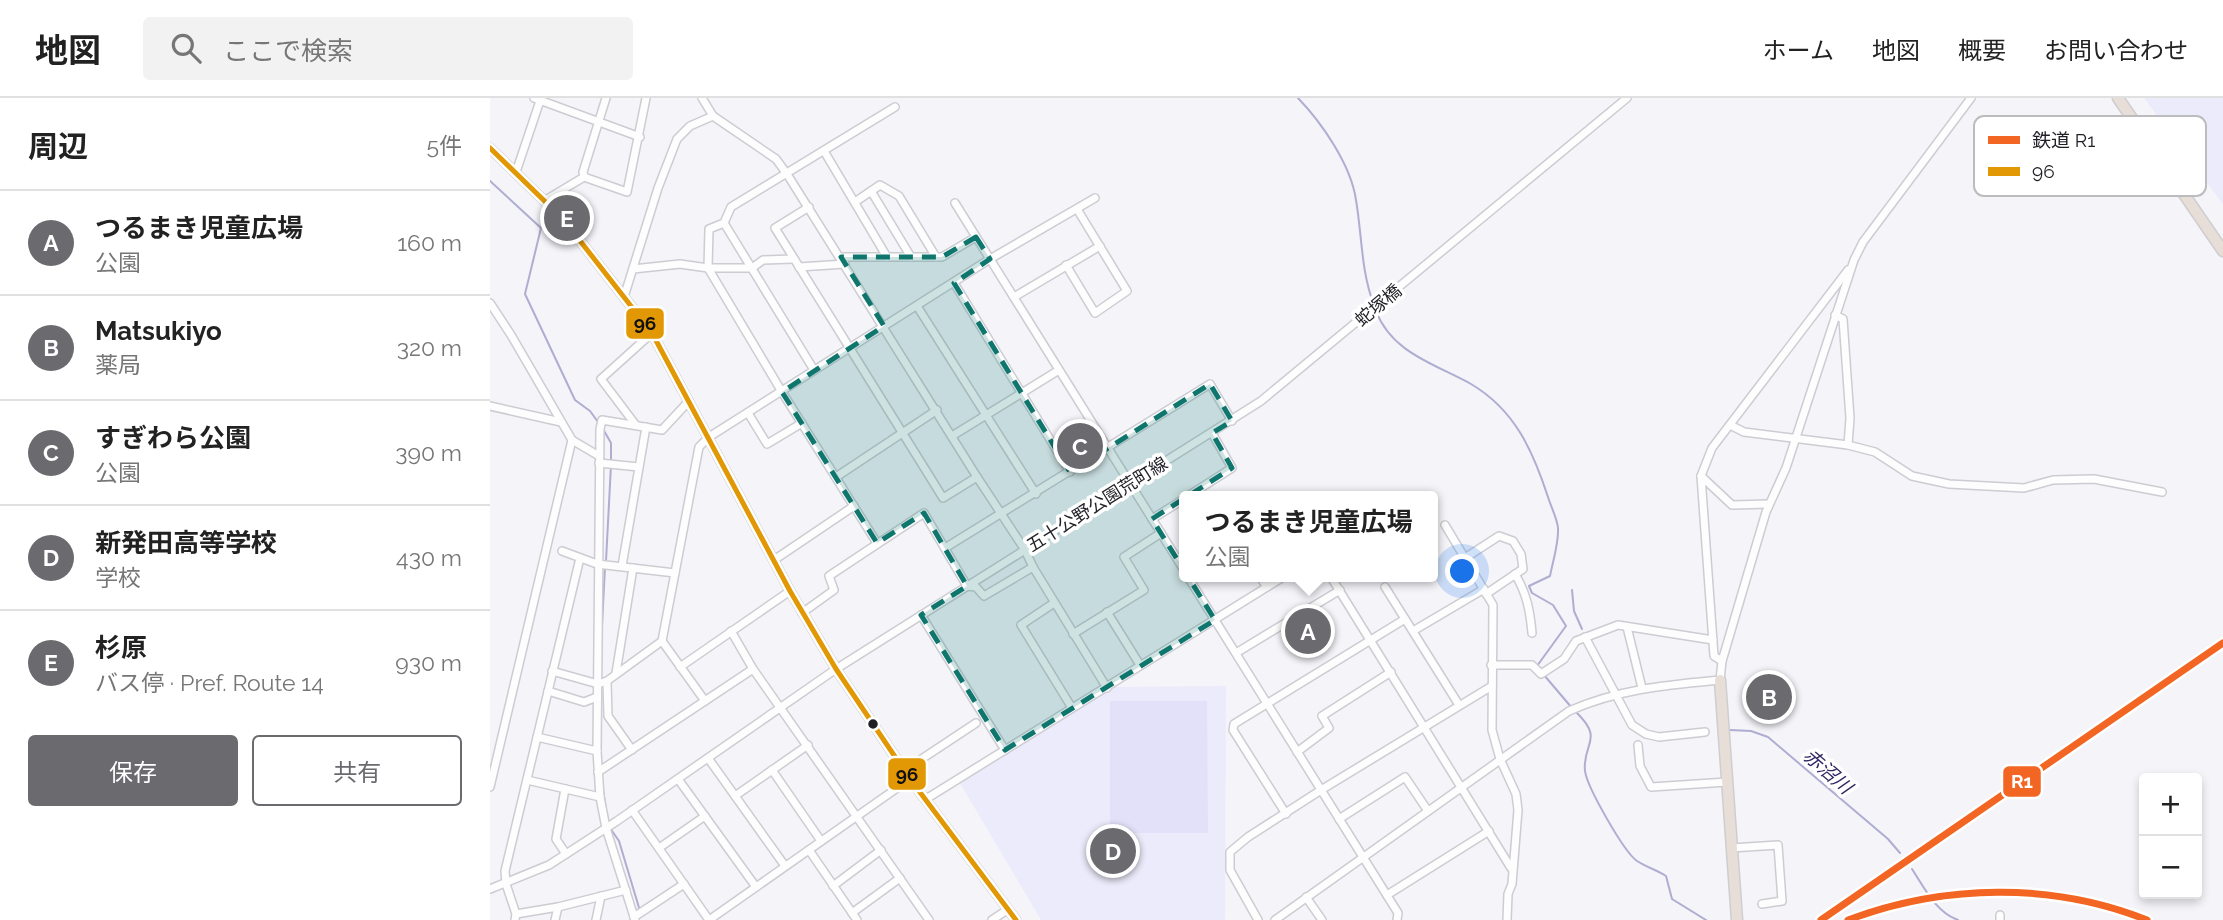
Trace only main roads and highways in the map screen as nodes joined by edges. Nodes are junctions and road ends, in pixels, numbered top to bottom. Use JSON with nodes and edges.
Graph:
{"nodes":[{"id":1,"x":2118,"y":98,"type":"edge"},
{"id":2,"x":2130,"y":116,"type":"edge"},
{"id":3,"x":490,"y":148,"type":"edge"},
{"id":4,"x":2185,"y":196,"type":"edge"},
{"id":5,"x":2223,"y":251,"type":"edge"},
{"id":6,"x":1720,"y":680,"type":"road end"},
{"id":7,"x":1016,"y":920,"type":"edge"},
{"id":8,"x":1737,"y":920,"type":"edge"}],
"edges":[{"from":1,"to":2,"type":"highway"},
{"from":3,"to":7,"type":"main road"},
{"from":4,"to":5,"type":"highway"},
{"from":6,"to":8,"type":"highway"}]}
